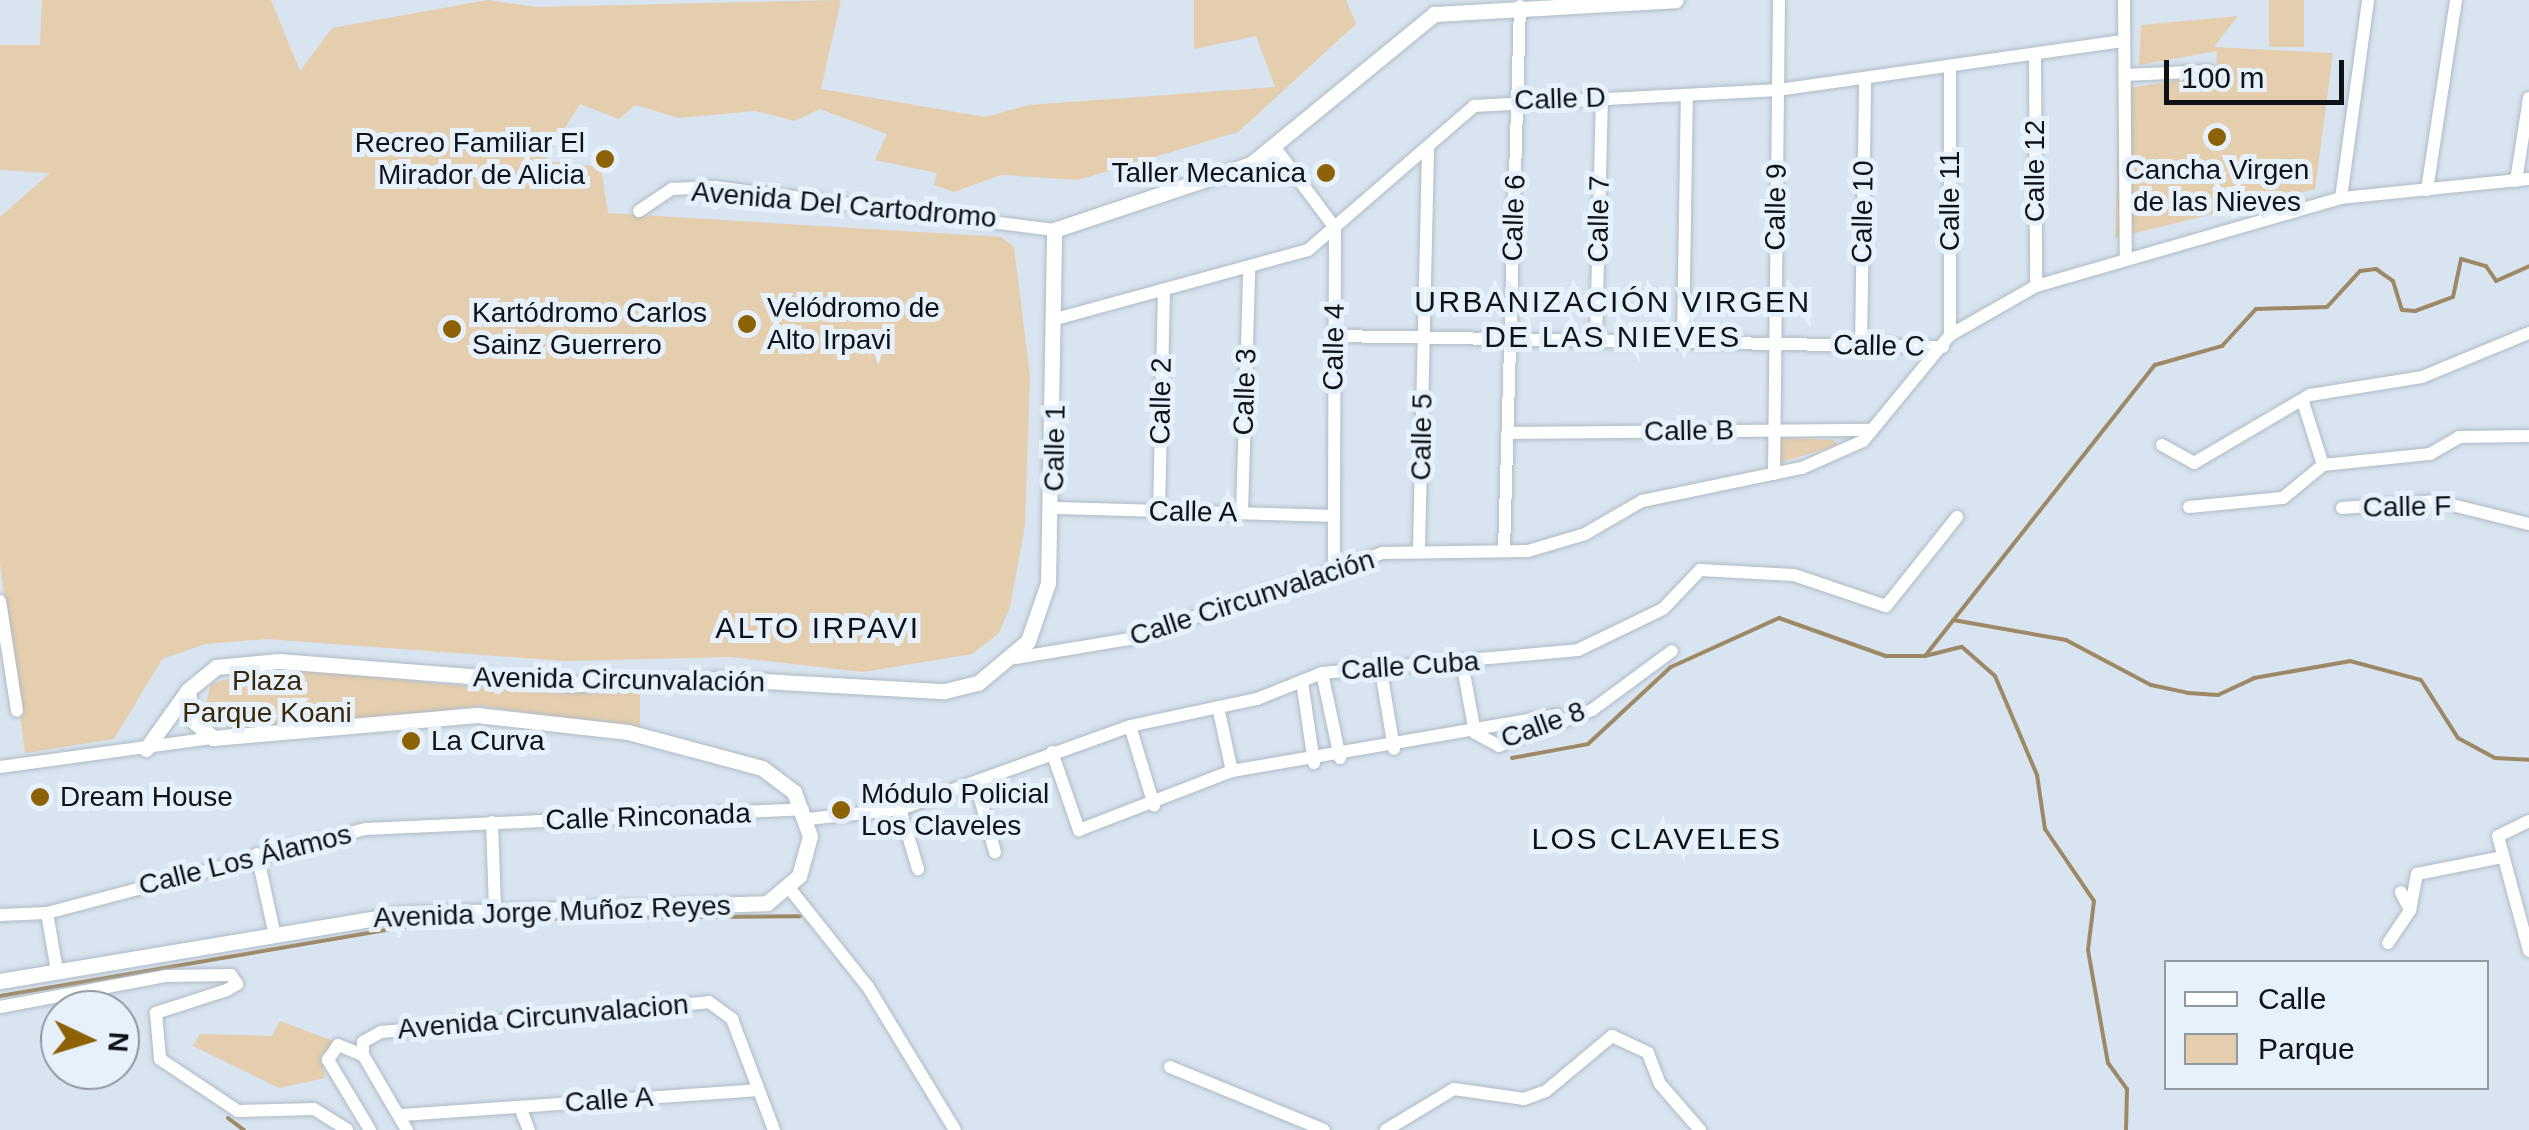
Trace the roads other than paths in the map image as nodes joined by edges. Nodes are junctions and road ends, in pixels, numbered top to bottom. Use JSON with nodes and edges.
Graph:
{"nodes":[{"id":1,"x":1676,"y":0,"type":"edge"},
{"id":2,"x":1778,"y":0,"type":"edge"},
{"id":3,"x":2124,"y":0,"type":"edge"},
{"id":4,"x":2368,"y":0,"type":"edge"},
{"id":5,"x":2456,"y":0,"type":"edge"},
{"id":6,"x":1520,"y":6,"type":"junction"},
{"id":7,"x":2124,"y":41,"type":"junction"},
{"id":8,"x":2035,"y":57,"type":"junction"},
{"id":9,"x":1950,"y":67,"type":"junction"},
{"id":10,"x":2210,"y":71,"type":"dead end"},
{"id":11,"x":2126,"y":75,"type":"junction"},
{"id":12,"x":1864,"y":79,"type":"junction"},
{"id":13,"x":1778,"y":90,"type":"junction"},
{"id":14,"x":1687,"y":95,"type":"junction"},
{"id":15,"x":1517,"y":98,"type":"junction"},
{"id":16,"x":1602,"y":98,"type":"junction"},
{"id":17,"x":2529,"y":98,"type":"edge"},
{"id":18,"x":1428,"y":148,"type":"junction"},
{"id":19,"x":1276,"y":149,"type":"junction"},
{"id":20,"x":2523,"y":180,"type":"edge"},
{"id":21,"x":2428,"y":190,"type":"junction"},
{"id":22,"x":2341,"y":198,"type":"junction"},
{"id":23,"x":640,"y":211,"type":"dead end"},
{"id":24,"x":1335,"y":228,"type":"junction"},
{"id":25,"x":1054,"y":230,"type":"junction"},
{"id":26,"x":2126,"y":259,"type":"junction"},
{"id":27,"x":1249,"y":271,"type":"junction"},
{"id":28,"x":2036,"y":286,"type":"junction"},
{"id":29,"x":1164,"y":291,"type":"junction"},
{"id":30,"x":1056,"y":319,"type":"junction"},
{"id":31,"x":2529,"y":333,"type":"edge"},
{"id":32,"x":1334,"y":336,"type":"junction"},
{"id":33,"x":1424,"y":338,"type":"junction"},
{"id":34,"x":1510,"y":339,"type":"junction"},
{"id":35,"x":1596,"y":341,"type":"junction"},
{"id":36,"x":1946,"y":341,"type":"junction"},
{"id":37,"x":1682,"y":342,"type":"junction"},
{"id":38,"x":1774,"y":344,"type":"junction"},
{"id":39,"x":1861,"y":346,"type":"junction"},
{"id":40,"x":2303,"y":402,"type":"junction"},
{"id":41,"x":1774,"y":430,"type":"junction"},
{"id":42,"x":1870,"y":430,"type":"junction"},
{"id":43,"x":1508,"y":432,"type":"junction"},
{"id":44,"x":2529,"y":436,"type":"edge"},
{"id":45,"x":2162,"y":445,"type":"dead end"},
{"id":46,"x":2323,"y":465,"type":"junction"},
{"id":47,"x":1774,"y":474,"type":"junction"},
{"id":48,"x":2190,"y":506,"type":"dead end"},
{"id":49,"x":1054,"y":508,"type":"junction"},
{"id":50,"x":2342,"y":508,"type":"dead end"},
{"id":51,"x":1159,"y":511,"type":"junction"},
{"id":52,"x":1242,"y":513,"type":"junction"},
{"id":53,"x":1332,"y":516,"type":"junction"},
{"id":54,"x":1957,"y":517,"type":"dead end"},
{"id":55,"x":2529,"y":524,"type":"edge"},
{"id":56,"x":1419,"y":547,"type":"junction"},
{"id":57,"x":1504,"y":551,"type":"junction"},
{"id":58,"x":1334,"y":566,"type":"junction"},
{"id":59,"x":0,"y":601,"type":"edge"},
{"id":60,"x":1672,"y":651,"type":"dead end"},
{"id":61,"x":1015,"y":658,"type":"junction"},
{"id":62,"x":1462,"y":662,"type":"junction"},
{"id":63,"x":1380,"y":665,"type":"junction"},
{"id":64,"x":1322,"y":673,"type":"junction"},
{"id":65,"x":1302,"y":681,"type":"junction"},
{"id":66,"x":188,"y":690,"type":"junction"},
{"id":67,"x":1218,"y":707,"type":"junction"},
{"id":68,"x":17,"y":711,"type":"dead end"},
{"id":69,"x":1557,"y":714,"type":"dead end"},
{"id":70,"x":1130,"y":726,"type":"junction"},
{"id":71,"x":1474,"y":733,"type":"junction"},
{"id":72,"x":214,"y":738,"type":"junction"},
{"id":73,"x":146,"y":750,"type":"junction"},
{"id":74,"x":1394,"y":750,"type":"junction"},
{"id":75,"x":1052,"y":752,"type":"junction"},
{"id":76,"x":1340,"y":758,"type":"junction"},
{"id":77,"x":1314,"y":763,"type":"junction"},
{"id":78,"x":0,"y":768,"type":"edge"},
{"id":79,"x":1232,"y":771,"type":"junction"},
{"id":80,"x":976,"y":784,"type":"junction"},
{"id":81,"x":1154,"y":805,"type":"junction"},
{"id":82,"x":900,"y":808,"type":"junction"},
{"id":83,"x":805,"y":814,"type":"junction"},
{"id":84,"x":2529,"y":820,"type":"edge"},
{"id":85,"x":492,"y":822,"type":"junction"},
{"id":86,"x":995,"y":852,"type":"dead end"},
{"id":87,"x":257,"y":854,"type":"junction"},
{"id":88,"x":2503,"y":856,"type":"junction"},
{"id":89,"x":918,"y":869,"type":"dead end"},
{"id":90,"x":790,"y":889,"type":"junction"},
{"id":91,"x":2401,"y":892,"type":"dead end"},
{"id":92,"x":495,"y":909,"type":"junction"},
{"id":93,"x":2410,"y":910,"type":"junction"},
{"id":94,"x":47,"y":913,"type":"junction"},
{"id":95,"x":0,"y":915,"type":"edge"},
{"id":96,"x":274,"y":932,"type":"junction"},
{"id":97,"x":2388,"y":943,"type":"dead end"},
{"id":98,"x":2529,"y":951,"type":"edge"},
{"id":99,"x":57,"y":971,"type":"junction"},
{"id":100,"x":0,"y":981,"type":"edge"},
{"id":101,"x":0,"y":1007,"type":"edge"},
{"id":102,"x":362,"y":1055,"type":"junction"},
{"id":103,"x":1170,"y":1067,"type":"dead end"},
{"id":104,"x":756,"y":1090,"type":"junction"},
{"id":105,"x":520,"y":1106,"type":"junction"},
{"id":106,"x":402,"y":1115,"type":"junction"},
{"id":107,"x":347,"y":1130,"type":"edge"},
{"id":108,"x":370,"y":1130,"type":"edge"},
{"id":109,"x":406,"y":1130,"type":"edge"},
{"id":110,"x":529,"y":1130,"type":"edge"},
{"id":111,"x":774,"y":1130,"type":"edge"},
{"id":112,"x":955,"y":1130,"type":"edge"},
{"id":113,"x":1324,"y":1130,"type":"edge"},
{"id":114,"x":1386,"y":1130,"type":"edge"},
{"id":115,"x":1700,"y":1130,"type":"edge"}],
"edges":[{"from":1,"to":6,"type":"street"},
{"from":2,"to":13,"type":"street","name":"Calle 9"},
{"from":3,"to":7,"type":"street"},
{"from":4,"to":22,"type":"street"},
{"from":5,"to":21,"type":"street"},
{"from":6,"to":15,"type":"street","name":"Calle 6"},
{"from":6,"to":19,"type":"street"},
{"from":7,"to":8,"type":"street","name":"Calle D"},
{"from":7,"to":11,"type":"street"},
{"from":8,"to":9,"type":"street","name":"Calle D"},
{"from":8,"to":28,"type":"street","name":"Calle 12"},
{"from":9,"to":12,"type":"street","name":"Calle D"},
{"from":9,"to":36,"type":"street","name":"Calle 11"},
{"from":10,"to":11,"type":"street"},
{"from":11,"to":26,"type":"street"},
{"from":12,"to":13,"type":"street","name":"Calle D"},
{"from":12,"to":39,"type":"street","name":"Calle 10"},
{"from":13,"to":14,"type":"street","name":"Calle D"},
{"from":13,"to":38,"type":"street","name":"Calle 9"},
{"from":14,"to":16,"type":"street","name":"Calle D"},
{"from":14,"to":37,"type":"street"},
{"from":15,"to":16,"type":"street","name":"Calle D"},
{"from":15,"to":18,"type":"street","name":"Calle D"},
{"from":15,"to":34,"type":"street","name":"Calle 6"},
{"from":16,"to":35,"type":"street","name":"Calle 7"},
{"from":17,"to":20,"type":"street"},
{"from":18,"to":24,"type":"street","name":"Calle D"},
{"from":18,"to":33,"type":"street","name":"Calle 5"},
{"from":19,"to":24,"type":"street"},
{"from":19,"to":25,"type":"street"},
{"from":20,"to":21,"type":"street","name":"Calle Circunvalación"},
{"from":21,"to":22,"type":"street","name":"Calle Circunvalación"},
{"from":22,"to":26,"type":"street","name":"Calle Circunvalación"},
{"from":23,"to":25,"type":"street","name":"Avenida Del Cartodromo"},
{"from":24,"to":27,"type":"street","name":"Calle D"},
{"from":24,"to":32,"type":"street","name":"Calle 4"},
{"from":25,"to":30,"type":"street","name":"Calle 1"},
{"from":26,"to":28,"type":"street","name":"Calle Circunvalación"},
{"from":27,"to":29,"type":"street","name":"Calle D"},
{"from":27,"to":52,"type":"street","name":"Calle 3"},
{"from":28,"to":36,"type":"street","name":"Calle Circunvalación"},
{"from":29,"to":30,"type":"street","name":"Calle D"},
{"from":29,"to":51,"type":"street","name":"Calle 2"},
{"from":30,"to":49,"type":"street","name":"Calle 1"},
{"from":31,"to":40,"type":"street"},
{"from":32,"to":33,"type":"street","name":"Calle C"},
{"from":32,"to":53,"type":"street","name":"Calle 4"},
{"from":33,"to":34,"type":"street","name":"Calle C"},
{"from":33,"to":56,"type":"street","name":"Calle 5"},
{"from":34,"to":35,"type":"street","name":"Calle C"},
{"from":34,"to":43,"type":"street","name":"Calle 6"},
{"from":35,"to":37,"type":"street","name":"Calle C"},
{"from":36,"to":39,"type":"street","name":"Calle C"},
{"from":36,"to":42,"type":"street","name":"Calle Circunvalación"},
{"from":37,"to":38,"type":"street","name":"Calle C"},
{"from":38,"to":39,"type":"street","name":"Calle C"},
{"from":38,"to":41,"type":"street","name":"Calle 9"},
{"from":40,"to":45,"type":"street"},
{"from":40,"to":46,"type":"street"},
{"from":41,"to":42,"type":"street","name":"Calle B"},
{"from":41,"to":43,"type":"street","name":"Calle B"},
{"from":41,"to":47,"type":"street","name":"Calle 9"},
{"from":42,"to":47,"type":"street","name":"Calle Circunvalación"},
{"from":43,"to":57,"type":"street","name":"Calle 6"},
{"from":44,"to":46,"type":"street"},
{"from":46,"to":48,"type":"street"},
{"from":47,"to":57,"type":"street","name":"Calle Circunvalación"},
{"from":49,"to":51,"type":"street","name":"Calle A"},
{"from":49,"to":61,"type":"street","name":"Calle 1"},
{"from":50,"to":55,"type":"street","name":"Calle F"},
{"from":51,"to":52,"type":"street","name":"Calle A"},
{"from":52,"to":53,"type":"street","name":"Calle A"},
{"from":53,"to":58,"type":"street","name":"Calle 4"},
{"from":54,"to":62,"type":"street","name":"Calle Cuba"},
{"from":56,"to":57,"type":"street","name":"Calle Circunvalación"},
{"from":56,"to":58,"type":"street","name":"Calle Circunvalación"},
{"from":58,"to":61,"type":"street","name":"Calle Circunvalación"},
{"from":59,"to":68,"type":"street"},
{"from":60,"to":71,"type":"street","name":"Calle 8"},
{"from":61,"to":66,"type":"street","name":"Avenida Circunvalación"},
{"from":62,"to":63,"type":"street","name":"Calle Cuba"},
{"from":62,"to":71,"type":"street","name":"Calle 8"},
{"from":63,"to":64,"type":"street","name":"Calle Cuba"},
{"from":63,"to":74,"type":"street"},
{"from":64,"to":65,"type":"street","name":"Calle Cuba"},
{"from":64,"to":76,"type":"street"},
{"from":65,"to":67,"type":"street","name":"Calle Cuba"},
{"from":65,"to":77,"type":"street"},
{"from":66,"to":72,"type":"street"},
{"from":66,"to":73,"type":"street"},
{"from":67,"to":70,"type":"street","name":"Calle Cuba"},
{"from":67,"to":79,"type":"street"},
{"from":69,"to":71,"type":"street"},
{"from":70,"to":75,"type":"street","name":"Calle Cuba"},
{"from":70,"to":81,"type":"street"},
{"from":71,"to":74,"type":"street"},
{"from":72,"to":73,"type":"street"},
{"from":72,"to":83,"type":"street","name":"Avenida Circunvalación"},
{"from":73,"to":78,"type":"street"},
{"from":74,"to":76,"type":"street"},
{"from":75,"to":80,"type":"street","name":"Calle Cuba"},
{"from":75,"to":81,"type":"street"},
{"from":76,"to":77,"type":"street"},
{"from":77,"to":79,"type":"street"},
{"from":79,"to":81,"type":"street"},
{"from":80,"to":82,"type":"street","name":"Calle Cuba"},
{"from":80,"to":86,"type":"street"},
{"from":82,"to":83,"type":"street","name":"Calle Cuba"},
{"from":82,"to":89,"type":"street"},
{"from":83,"to":85,"type":"street","name":"Calle Rinconada"},
{"from":83,"to":90,"type":"street"},
{"from":84,"to":88,"type":"street"},
{"from":85,"to":87,"type":"street","name":"Calle Los Álamos"},
{"from":85,"to":92,"type":"street"},
{"from":87,"to":94,"type":"street","name":"Calle Los Álamos"},
{"from":87,"to":96,"type":"street"},
{"from":88,"to":93,"type":"street"},
{"from":88,"to":98,"type":"street"},
{"from":90,"to":92,"type":"street","name":"Avenida Jorge Muñoz Reyes"},
{"from":90,"to":112,"type":"street"},
{"from":91,"to":93,"type":"street"},
{"from":92,"to":96,"type":"street","name":"Avenida Jorge Muñoz Reyes"},
{"from":93,"to":97,"type":"street"},
{"from":94,"to":95,"type":"street","name":"Calle Los Álamos"},
{"from":94,"to":99,"type":"street"},
{"from":96,"to":99,"type":"street","name":"Avenida Jorge Muñoz Reyes"},
{"from":99,"to":100,"type":"street","name":"Avenida Jorge Muñoz Reyes"},
{"from":101,"to":107,"type":"street"},
{"from":102,"to":104,"type":"street","name":"Avenida Circunvalacion"},
{"from":102,"to":106,"type":"street"},
{"from":102,"to":108,"type":"street"},
{"from":103,"to":113,"type":"street"},
{"from":104,"to":105,"type":"street","name":"Calle A"},
{"from":104,"to":111,"type":"street","name":"Avenida Circunvalacion"},
{"from":105,"to":106,"type":"street","name":"Calle A"},
{"from":105,"to":110,"type":"street"},
{"from":106,"to":109,"type":"street"},
{"from":114,"to":115,"type":"street"}]}
